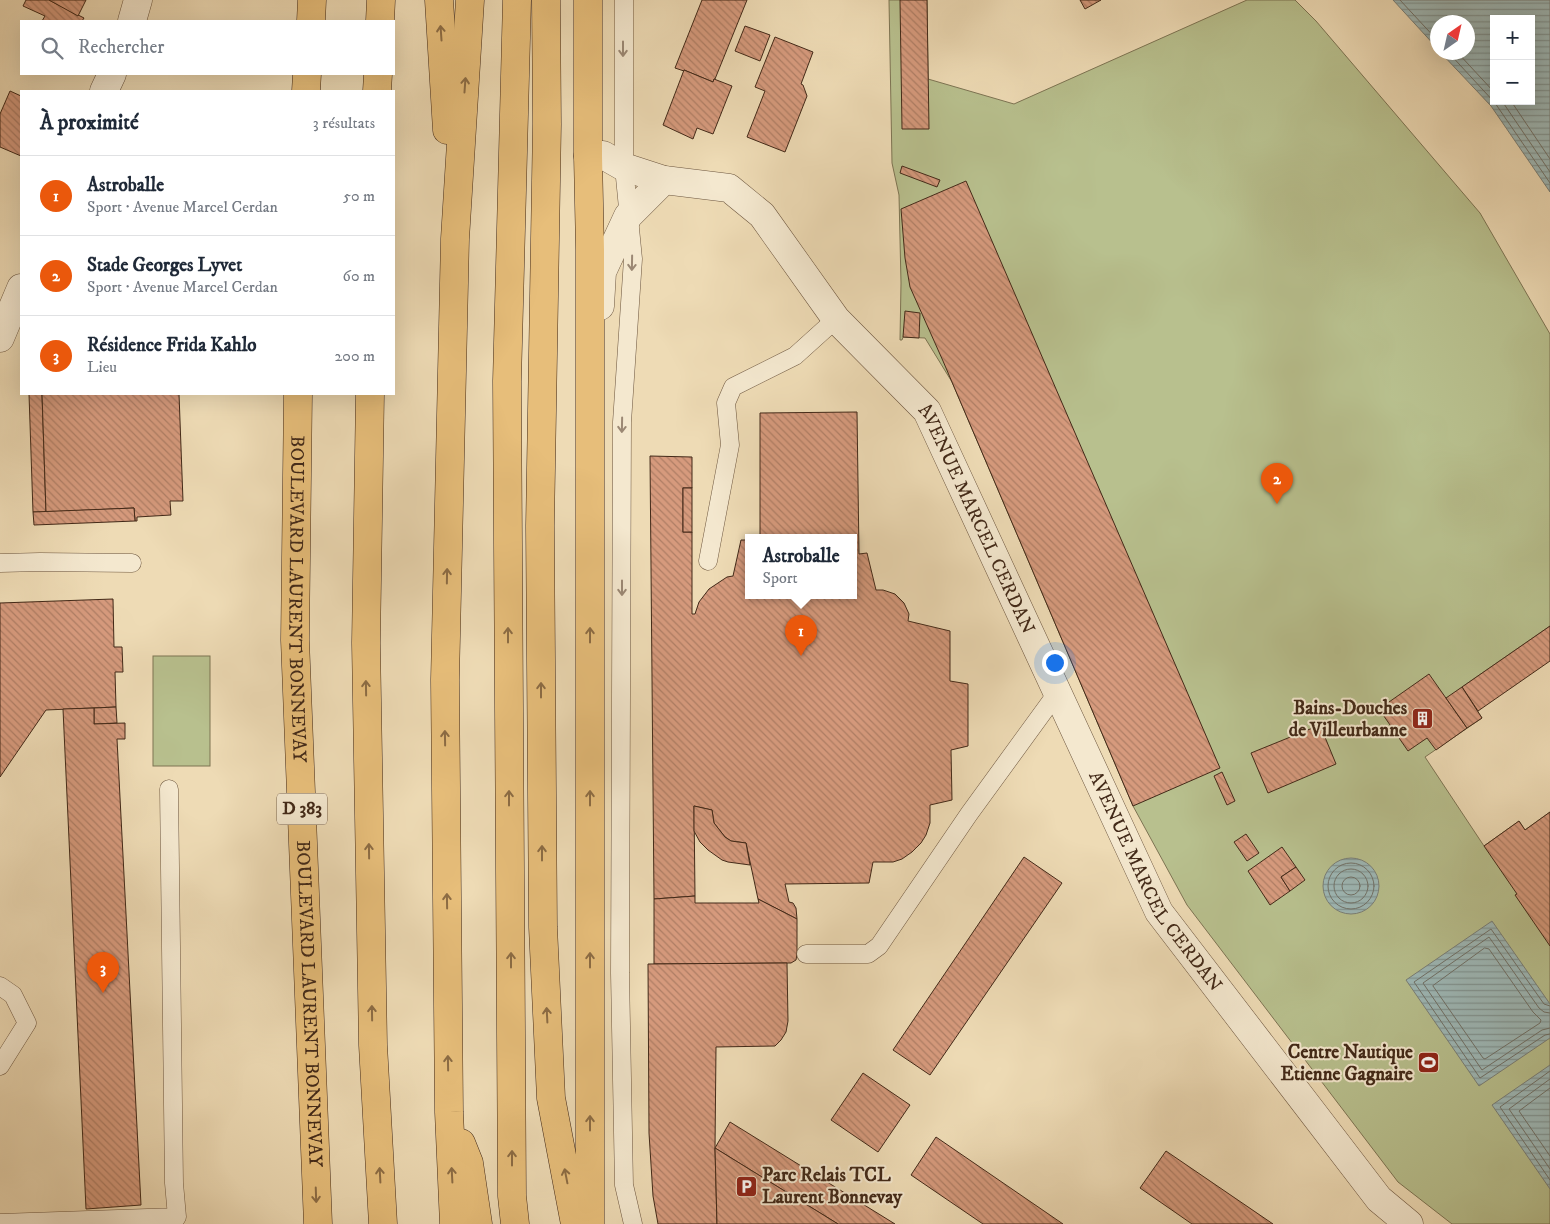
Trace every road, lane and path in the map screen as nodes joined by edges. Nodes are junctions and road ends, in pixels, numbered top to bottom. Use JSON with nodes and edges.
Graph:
{"nodes":[{"id":1,"x":138,"y":0,"type":"edge"},
{"id":2,"x":312,"y":0,"type":"edge"},
{"id":3,"x":381,"y":0,"type":"edge"},
{"id":4,"x":439,"y":0,"type":"edge"},
{"id":5,"x":470,"y":0,"type":"edge"},
{"id":6,"x":516,"y":0,"type":"edge"},
{"id":7,"x":546,"y":0,"type":"edge"},
{"id":8,"x":588,"y":0,"type":"edge"},
{"id":9,"x":624,"y":0,"type":"edge"},
{"id":10,"x":132,"y":20,"type":"edge"},
{"id":11,"x":311,"y":20,"type":"edge"},
{"id":12,"x":380,"y":20,"type":"edge"},
{"id":13,"x":112,"y":75,"type":"edge"},
{"id":14,"x":307,"y":75,"type":"edge"},
{"id":15,"x":378,"y":75,"type":"edge"},
{"id":16,"x":104,"y":90,"type":"edge"},
{"id":17,"x":306,"y":90,"type":"edge"},
{"id":18,"x":377,"y":90,"type":"edge"},
{"id":19,"x":588,"y":156,"type":"junction"},
{"id":20,"x":624,"y":167,"type":"junction"},
{"id":21,"x":664,"y":180,"type":"junction"},
{"id":22,"x":628,"y":216,"type":"junction"},
{"id":23,"x":455,"y":239,"type":"junction"},
{"id":24,"x":20,"y":290,"type":"edge"},
{"id":25,"x":836,"y":319,"type":"junction"},
{"id":26,"x":0,"y":338,"type":"edge"},
{"id":27,"x":590,"y":346,"type":"junction"},
{"id":28,"x":298,"y":395,"type":"edge"},
{"id":29,"x":370,"y":395,"type":"edge"},
{"id":30,"x":708,"y":561,"type":"dead end"},
{"id":31,"x":0,"y":563,"type":"edge"},
{"id":32,"x":132,"y":564,"type":"dead end"},
{"id":33,"x":1057,"y":693,"type":"junction"},
{"id":34,"x":169,"y":788,"type":"dead end"},
{"id":35,"x":806,"y":954,"type":"dead end"},
{"id":36,"x":0,"y":986,"type":"edge"},
{"id":37,"x":0,"y":1066,"type":"edge"},
{"id":38,"x":449,"y":1112,"type":"junction"},
{"id":39,"x":0,"y":1223,"type":"edge"},
{"id":40,"x":318,"y":1224,"type":"edge"},
{"id":41,"x":383,"y":1224,"type":"edge"},
{"id":42,"x":454,"y":1224,"type":"edge"},
{"id":43,"x":478,"y":1224,"type":"edge"},
{"id":44,"x":515,"y":1224,"type":"edge"},
{"id":45,"x":575,"y":1224,"type":"edge"},
{"id":46,"x":590,"y":1224,"type":"edge"},
{"id":47,"x":633,"y":1224,"type":"edge"},
{"id":48,"x":1409,"y":1224,"type":"edge"}],
"edges":[{"from":1,"to":10,"type":"street"},
{"from":2,"to":11,"type":"main road"},
{"from":3,"to":12,"type":"main road"},
{"from":23,"to":4,"type":"main road","one_way":true},
{"from":23,"to":5,"type":"main road","one_way":true},
{"from":44,"to":6,"type":"main road","one_way":true},
{"from":45,"to":7,"type":"main road","one_way":true},
{"from":8,"to":19,"type":"main road"},
{"from":9,"to":20,"type":"lane","one_way":true},
{"from":13,"to":16,"type":"street"},
{"from":14,"to":17,"type":"main road"},
{"from":15,"to":18,"type":"main road"},
{"from":19,"to":20,"type":"street","name":"AVENUE MARCEL CERDAN"},
{"from":19,"to":27,"type":"main road"},
{"from":20,"to":21,"type":"street","name":"AVENUE MARCEL CERDAN"},
{"from":20,"to":22,"type":"lane"},
{"from":21,"to":22,"type":"street"},
{"from":21,"to":25,"type":"street","name":"AVENUE MARCEL CERDAN"},
{"from":22,"to":27,"type":"street"},
{"from":22,"to":47,"type":"lane","one_way":true},
{"from":38,"to":23,"type":"main road","one_way":true},
{"from":24,"to":26,"type":"street"},
{"from":25,"to":30,"type":"lane"},
{"from":25,"to":33,"type":"street","name":"AVENUE MARCEL CERDAN"},
{"from":46,"to":27,"type":"main road","one_way":true},
{"from":28,"to":40,"type":"main road","name":"BOULEVARD LAURENT BONNEVAY","number":"D 383","one_way":true},
{"from":41,"to":29,"type":"main road","one_way":true},
{"from":31,"to":32,"type":"lane"},
{"from":33,"to":35,"type":"lane"},
{"from":33,"to":48,"type":"street","name":"AVENUE MARCEL CERDAN"},
{"from":34,"to":39,"type":"lane"},
{"from":36,"to":37,"type":"lane"},
{"from":42,"to":38,"type":"main road","one_way":true},
{"from":38,"to":43,"type":"main road"}]}
